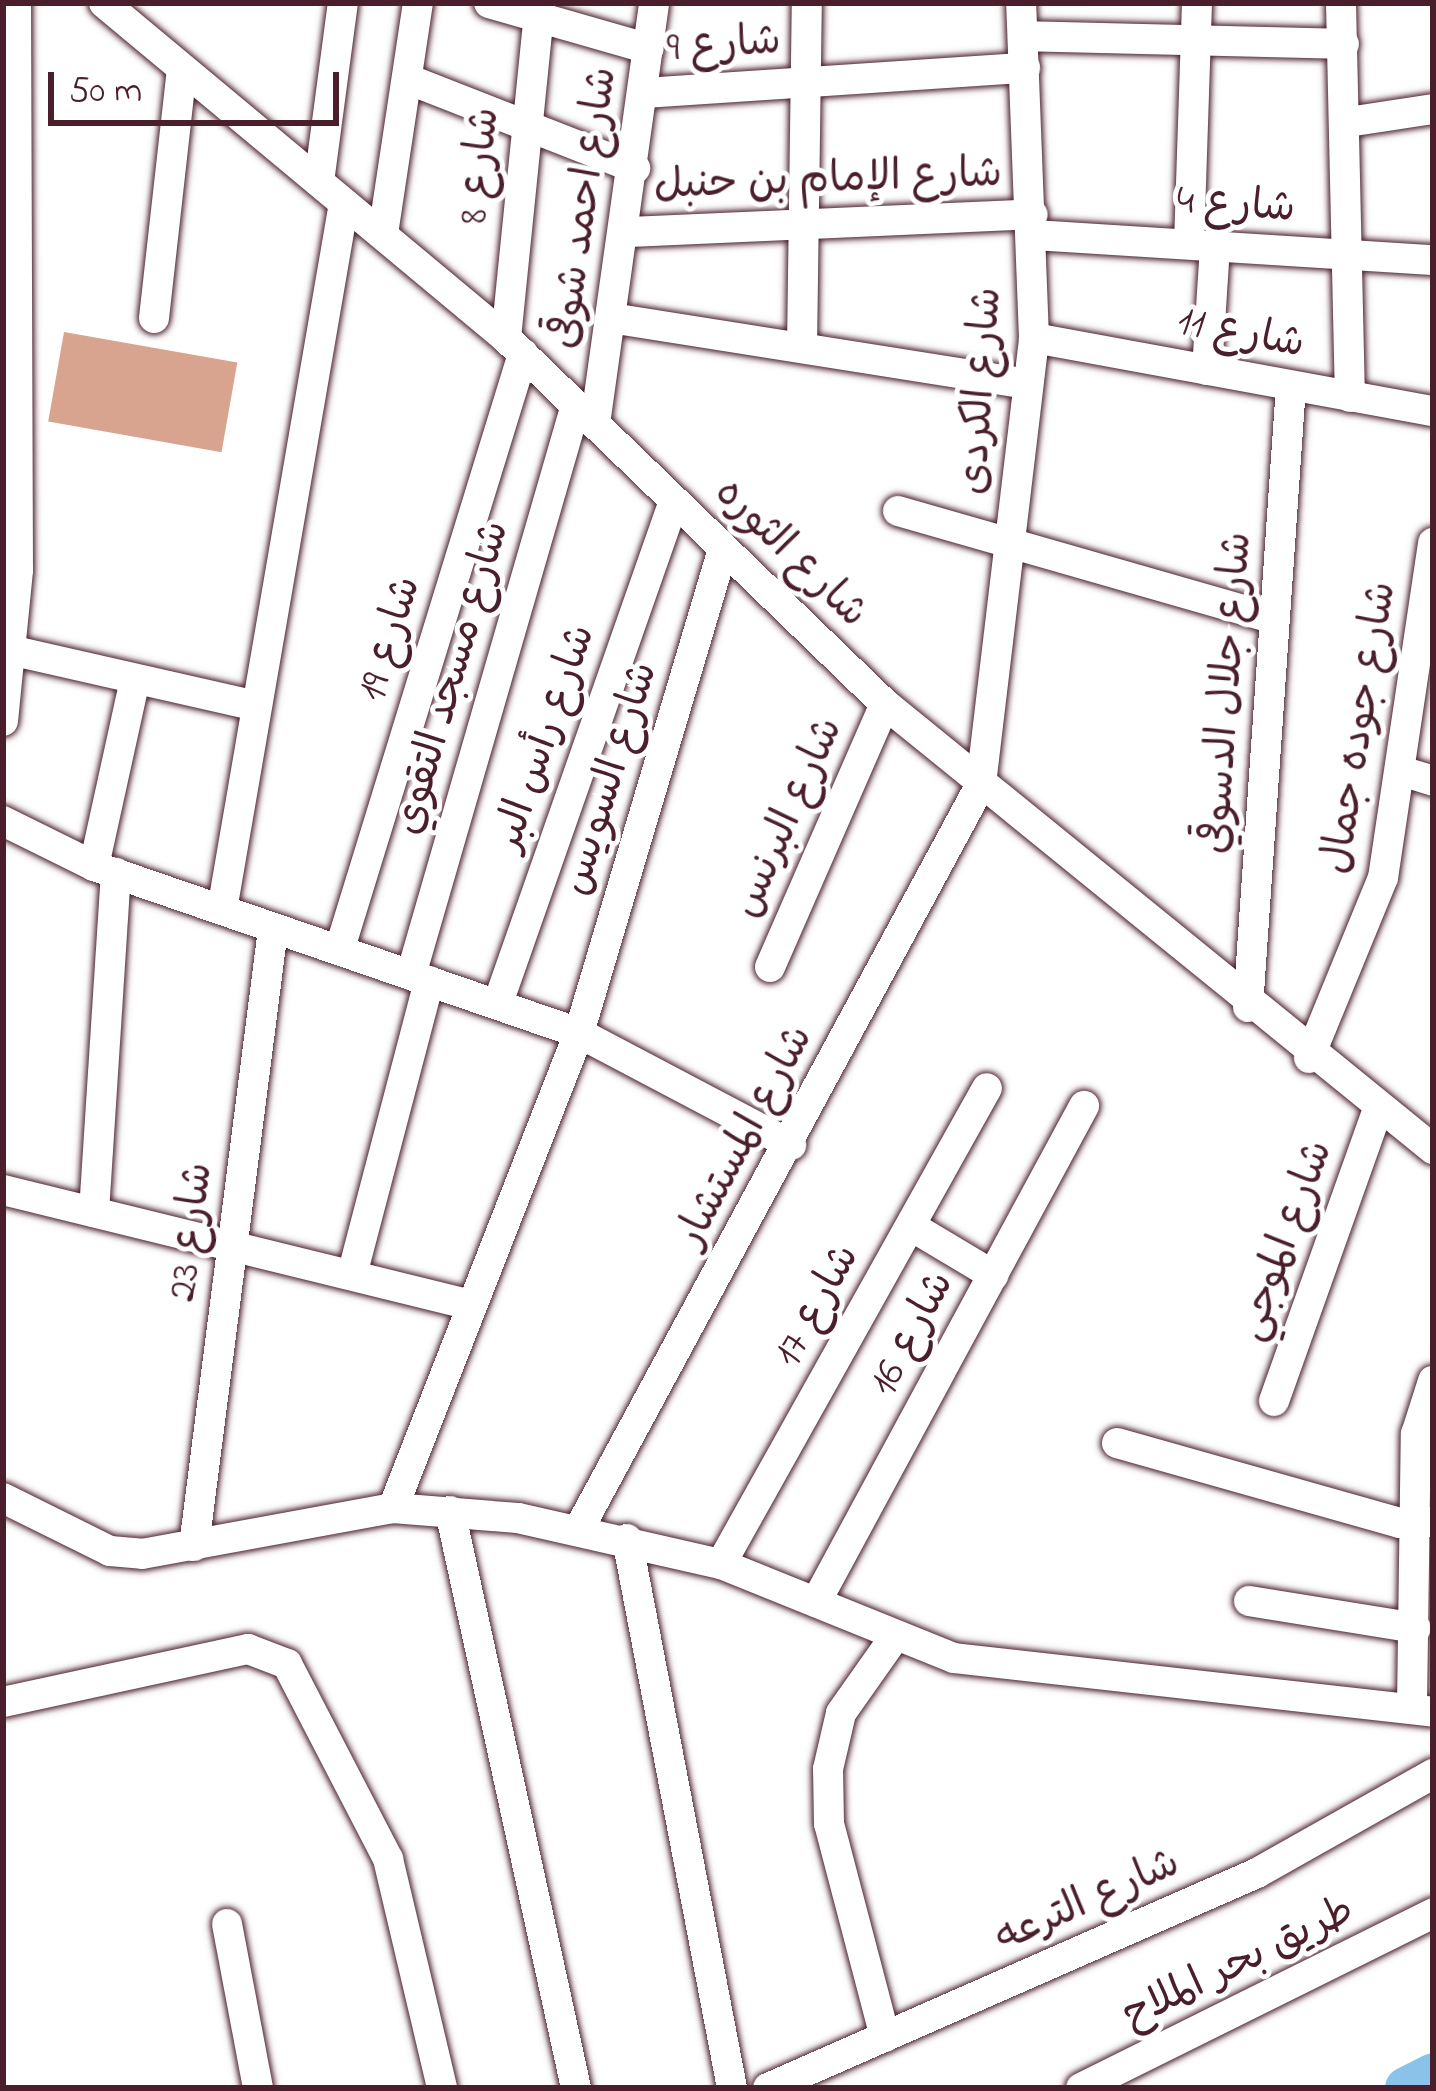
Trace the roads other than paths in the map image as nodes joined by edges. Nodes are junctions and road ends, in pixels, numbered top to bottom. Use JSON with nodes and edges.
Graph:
{"nodes":[{"id":1,"x":16,"y":3,"type":"edge"},
{"id":2,"x":104,"y":3,"type":"edge"},
{"id":3,"x":343,"y":3,"type":"edge"},
{"id":4,"x":418,"y":3,"type":"edge"},
{"id":5,"x":489,"y":3,"type":"edge"},
{"id":6,"x":654,"y":3,"type":"edge"},
{"id":7,"x":807,"y":3,"type":"edge"},
{"id":8,"x":1021,"y":3,"type":"edge"},
{"id":9,"x":1197,"y":3,"type":"edge"},
{"id":10,"x":1341,"y":3,"type":"edge"},
{"id":11,"x":540,"y":10,"type":"edge"},
{"id":12,"x":1023,"y":36,"type":"junction"},
{"id":13,"x":1193,"y":40,"type":"junction"},
{"id":14,"x":1344,"y":44,"type":"junction"},
{"id":15,"x":649,"y":49,"type":"junction"},
{"id":16,"x":1025,"y":68,"type":"junction"},
{"id":17,"x":182,"y":69,"type":"junction"},
{"id":18,"x":410,"y":80,"type":"junction"},
{"id":19,"x":806,"y":82,"type":"junction"},
{"id":20,"x":644,"y":93,"type":"junction"},
{"id":21,"x":1433,"y":109,"type":"edge"},
{"id":22,"x":1348,"y":122,"type":"junction"},
{"id":23,"x":527,"y":128,"type":"junction"},
{"id":24,"x":635,"y":168,"type":"junction"},
{"id":25,"x":319,"y":182,"type":"junction"},
{"id":26,"x":344,"y":203,"type":"junction"},
{"id":27,"x":804,"y":222,"type":"junction"},
{"id":28,"x":1033,"y":224,"type":"junction"},
{"id":29,"x":627,"y":232,"type":"junction"},
{"id":30,"x":383,"y":234,"type":"junction"},
{"id":31,"x":1202,"y":245,"type":"junction"},
{"id":32,"x":1354,"y":256,"type":"junction"},
{"id":33,"x":1433,"y":260,"type":"edge"},
{"id":34,"x":7,"y":316,"type":"edge"},
{"id":35,"x":154,"y":318,"type":"dead end"},
{"id":36,"x":617,"y":319,"type":"junction"},
{"id":37,"x":1034,"y":338,"type":"junction"},
{"id":38,"x":515,"y":346,"type":"junction"},
{"id":39,"x":802,"y":348,"type":"junction"},
{"id":40,"x":1207,"y":370,"type":"junction"},
{"id":41,"x":1028,"y":384,"type":"junction"},
{"id":42,"x":1292,"y":386,"type":"junction"},
{"id":43,"x":1350,"y":397,"type":"junction"},
{"id":44,"x":1433,"y":411,"type":"edge"},
{"id":45,"x":586,"y":415,"type":"junction"},
{"id":46,"x":674,"y":501,"type":"junction"},
{"id":47,"x":898,"y":511,"type":"dead end"},
{"id":48,"x":1433,"y":543,"type":"edge"},
{"id":49,"x":1012,"y":544,"type":"junction"},
{"id":50,"x":723,"y":549,"type":"junction"},
{"id":51,"x":1431,"y":575,"type":"edge"},
{"id":52,"x":1275,"y":619,"type":"junction"},
{"id":53,"x":14,"y":651,"type":"junction"},
{"id":54,"x":135,"y":679,"type":"junction"},
{"id":55,"x":885,"y":704,"type":"junction"},
{"id":56,"x":257,"y":706,"type":"junction"},
{"id":57,"x":3,"y":721,"type":"edge"},
{"id":58,"x":1400,"y":771,"type":"junction"},
{"id":59,"x":1433,"y":781,"type":"edge"},
{"id":60,"x":981,"y":784,"type":"junction"},
{"id":61,"x":3,"y":821,"type":"edge"},
{"id":62,"x":105,"y":870,"type":"junction"},
{"id":63,"x":222,"y":910,"type":"junction"},
{"id":64,"x":273,"y":929,"type":"junction"},
{"id":65,"x":340,"y":948,"type":"junction"},
{"id":66,"x":770,"y":967,"type":"dead end"},
{"id":67,"x":420,"y":978,"type":"junction"},
{"id":68,"x":498,"y":1003,"type":"junction"},
{"id":69,"x":1248,"y":1007,"type":"junction"},
{"id":70,"x":579,"y":1033,"type":"junction"},
{"id":71,"x":1309,"y":1058,"type":"junction"},
{"id":72,"x":987,"y":1088,"type":"dead end"},
{"id":73,"x":1084,"y":1106,"type":"dead end"},
{"id":74,"x":1378,"y":1109,"type":"junction"},
{"id":75,"x":791,"y":1145,"type":"junction"},
{"id":76,"x":1433,"y":1149,"type":"edge"},
{"id":77,"x":3,"y":1190,"type":"edge"},
{"id":78,"x":94,"y":1212,"type":"junction"},
{"id":79,"x":911,"y":1226,"type":"junction"},
{"id":80,"x":232,"y":1246,"type":"junction"},
{"id":81,"x":352,"y":1275,"type":"junction"},
{"id":82,"x":993,"y":1275,"type":"junction"},
{"id":83,"x":467,"y":1304,"type":"junction"},
{"id":84,"x":1433,"y":1382,"type":"edge"},
{"id":85,"x":1274,"y":1401,"type":"dead end"},
{"id":86,"x":1117,"y":1443,"type":"dead end"},
{"id":87,"x":3,"y":1498,"type":"edge"},
{"id":88,"x":393,"y":1508,"type":"junction"},
{"id":89,"x":450,"y":1511,"type":"junction"},
{"id":90,"x":1427,"y":1523,"type":"edge"},
{"id":91,"x":580,"y":1527,"type":"junction"},
{"id":92,"x":627,"y":1540,"type":"junction"},
{"id":93,"x":194,"y":1546,"type":"junction"},
{"id":94,"x":721,"y":1564,"type":"junction"},
{"id":95,"x":1249,"y":1600,"type":"dead end"},
{"id":96,"x":816,"y":1602,"type":"junction"},
{"id":97,"x":1416,"y":1628,"type":"junction"},
{"id":98,"x":896,"y":1635,"type":"junction"},
{"id":99,"x":3,"y":1702,"type":"edge"},
{"id":100,"x":1422,"y":1709,"type":"edge"},
{"id":101,"x":1433,"y":1774,"type":"edge"},
{"id":102,"x":1433,"y":1913,"type":"edge"},
{"id":103,"x":227,"y":1924,"type":"dead end"},
{"id":104,"x":885,"y":2037,"type":"junction"},
{"id":105,"x":258,"y":2088,"type":"edge"},
{"id":106,"x":442,"y":2088,"type":"edge"},
{"id":107,"x":575,"y":2088,"type":"edge"},
{"id":108,"x":732,"y":2088,"type":"edge"},
{"id":109,"x":768,"y":2088,"type":"edge"},
{"id":110,"x":1081,"y":2088,"type":"edge"}],
"edges":[{"from":1,"to":34,"type":"street"},
{"from":2,"to":17,"type":"street","name":"شارع الثوره"},
{"from":3,"to":25,"type":"street"},
{"from":4,"to":18,"type":"street"},
{"from":5,"to":11,"type":"street"},
{"from":6,"to":15,"type":"street","name":"شارع احمد شوقى"},
{"from":7,"to":19,"type":"street"},
{"from":8,"to":12,"type":"street","name":"شارع الكردى"},
{"from":9,"to":13,"type":"street"},
{"from":10,"to":14,"type":"street"},
{"from":11,"to":15,"type":"street"},
{"from":11,"to":23,"type":"street","name":"شارع 8"},
{"from":12,"to":13,"type":"street"},
{"from":12,"to":16,"type":"street","name":"شارع الكردى"},
{"from":13,"to":14,"type":"street"},
{"from":13,"to":31,"type":"street"},
{"from":14,"to":22,"type":"street"},
{"from":15,"to":20,"type":"street","name":"شارع احمد شوقى"},
{"from":16,"to":19,"type":"street","name":"شارع 9"},
{"from":16,"to":28,"type":"street","name":"شارع الكردى"},
{"from":17,"to":25,"type":"street","name":"شارع الثوره"},
{"from":17,"to":35,"type":"street"},
{"from":18,"to":23,"type":"street"},
{"from":18,"to":30,"type":"street"},
{"from":19,"to":20,"type":"street","name":"شارع 9"},
{"from":19,"to":27,"type":"street"},
{"from":20,"to":24,"type":"street","name":"شارع احمد شوقى"},
{"from":21,"to":22,"type":"street"},
{"from":22,"to":32,"type":"street"},
{"from":23,"to":24,"type":"street"},
{"from":23,"to":38,"type":"street","name":"شارع 8"},
{"from":24,"to":29,"type":"street","name":"شارع احمد شوقى"},
{"from":25,"to":26,"type":"street","name":"شارع الثوره"},
{"from":26,"to":30,"type":"street","name":"شارع الثوره"},
{"from":26,"to":56,"type":"street"},
{"from":27,"to":28,"type":"street","name":"شارع الإمام بن حنبل"},
{"from":27,"to":29,"type":"street","name":"شارع الإمام بن حنبل"},
{"from":27,"to":39,"type":"street"},
{"from":28,"to":31,"type":"street","name":"شارع 4"},
{"from":28,"to":37,"type":"street","name":"شارع الكردى"},
{"from":29,"to":36,"type":"street","name":"شارع احمد شوقى"},
{"from":30,"to":38,"type":"street","name":"شارع الثوره"},
{"from":31,"to":32,"type":"street","name":"شارع 4"},
{"from":31,"to":40,"type":"street"},
{"from":32,"to":33,"type":"street","name":"شارع 4"},
{"from":32,"to":43,"type":"street"},
{"from":34,"to":53,"type":"street"},
{"from":36,"to":39,"type":"street"},
{"from":36,"to":45,"type":"street","name":"شارع احمد شوقى"},
{"from":37,"to":40,"type":"street","name":"شارع 11"},
{"from":37,"to":41,"type":"street","name":"شارع الكردى"},
{"from":38,"to":45,"type":"street","name":"شارع الثوره"},
{"from":38,"to":65,"type":"street","name":"شارع 19"},
{"from":39,"to":41,"type":"street"},
{"from":40,"to":42,"type":"street","name":"شارع 11"},
{"from":41,"to":49,"type":"street","name":"شارع الكردى"},
{"from":42,"to":43,"type":"street","name":"شارع 11"},
{"from":42,"to":52,"type":"street","name":"شارع جلال الدسوقي"},
{"from":43,"to":44,"type":"street","name":"شارع 11"},
{"from":45,"to":46,"type":"street","name":"شارع الثوره"},
{"from":45,"to":67,"type":"street","name":"شارع مسجد التقوي"},
{"from":46,"to":50,"type":"street","name":"شارع الثوره"},
{"from":46,"to":68,"type":"street","name":"شارع رأس البر"},
{"from":47,"to":49,"type":"street"},
{"from":48,"to":51,"type":"street","name":"شارع جوده جمال"},
{"from":49,"to":52,"type":"street"},
{"from":49,"to":60,"type":"street","name":"شارع الكردى"},
{"from":50,"to":55,"type":"street","name":"شارع الثوره"},
{"from":50,"to":70,"type":"street","name":"شارع السويس"},
{"from":51,"to":58,"type":"street","name":"شارع جوده جمال"},
{"from":52,"to":69,"type":"street","name":"شارع جلال الدسوقي"},
{"from":53,"to":54,"type":"street"},
{"from":53,"to":57,"type":"street"},
{"from":54,"to":56,"type":"street"},
{"from":54,"to":62,"type":"street"},
{"from":55,"to":60,"type":"street","name":"شارع الثوره"},
{"from":55,"to":66,"type":"street","name":"شارع البرنس"},
{"from":56,"to":63,"type":"street"},
{"from":58,"to":59,"type":"street"},
{"from":58,"to":71,"type":"street","name":"شارع جوده جمال"},
{"from":60,"to":69,"type":"street","name":"شارع الثوره"},
{"from":60,"to":75,"type":"street","name":"شارع المستشار"},
{"from":61,"to":62,"type":"street"},
{"from":62,"to":63,"type":"street"},
{"from":62,"to":78,"type":"street"},
{"from":63,"to":64,"type":"street"},
{"from":64,"to":65,"type":"street"},
{"from":64,"to":80,"type":"street","name":"شارع 23"},
{"from":65,"to":67,"type":"street"},
{"from":67,"to":68,"type":"street"},
{"from":67,"to":81,"type":"street","name":"شارع مسجد التقوي"},
{"from":68,"to":70,"type":"street"},
{"from":69,"to":71,"type":"street","name":"شارع الثوره"},
{"from":70,"to":75,"type":"street"},
{"from":70,"to":83,"type":"street","name":"شارع السويس"},
{"from":71,"to":74,"type":"street","name":"شارع الثوره"},
{"from":72,"to":79,"type":"street","name":"شارع 17"},
{"from":73,"to":82,"type":"street","name":"شارع 16"},
{"from":74,"to":76,"type":"street","name":"شارع الثوره"},
{"from":74,"to":85,"type":"street","name":"شارع الموجي"},
{"from":75,"to":91,"type":"street","name":"شارع المستشار"},
{"from":77,"to":78,"type":"street"},
{"from":78,"to":80,"type":"street"},
{"from":79,"to":82,"type":"street"},
{"from":79,"to":94,"type":"street","name":"شارع 17"},
{"from":80,"to":81,"type":"street"},
{"from":80,"to":93,"type":"street","name":"شارع 23"},
{"from":81,"to":83,"type":"street"},
{"from":82,"to":96,"type":"street","name":"شارع 16"},
{"from":83,"to":88,"type":"street","name":"شارع السويس"},
{"from":84,"to":90,"type":"street"},
{"from":86,"to":90,"type":"street"},
{"from":87,"to":93,"type":"street"},
{"from":88,"to":89,"type":"street"},
{"from":88,"to":93,"type":"street"},
{"from":89,"to":91,"type":"street"},
{"from":89,"to":107,"type":"street"},
{"from":90,"to":97,"type":"street"},
{"from":91,"to":92,"type":"street"},
{"from":92,"to":94,"type":"street"},
{"from":92,"to":108,"type":"street"},
{"from":94,"to":96,"type":"street"},
{"from":95,"to":97,"type":"street"},
{"from":96,"to":98,"type":"street"},
{"from":97,"to":100,"type":"street"},
{"from":98,"to":100,"type":"street"},
{"from":98,"to":104,"type":"street"},
{"from":99,"to":106,"type":"street"},
{"from":101,"to":104,"type":"street","name":"شارع الترعه"},
{"from":102,"to":110,"type":"street","name":"طريق بحر الملاح"},
{"from":103,"to":105,"type":"street"},
{"from":104,"to":109,"type":"street","name":"شارع الترعه"}]}
